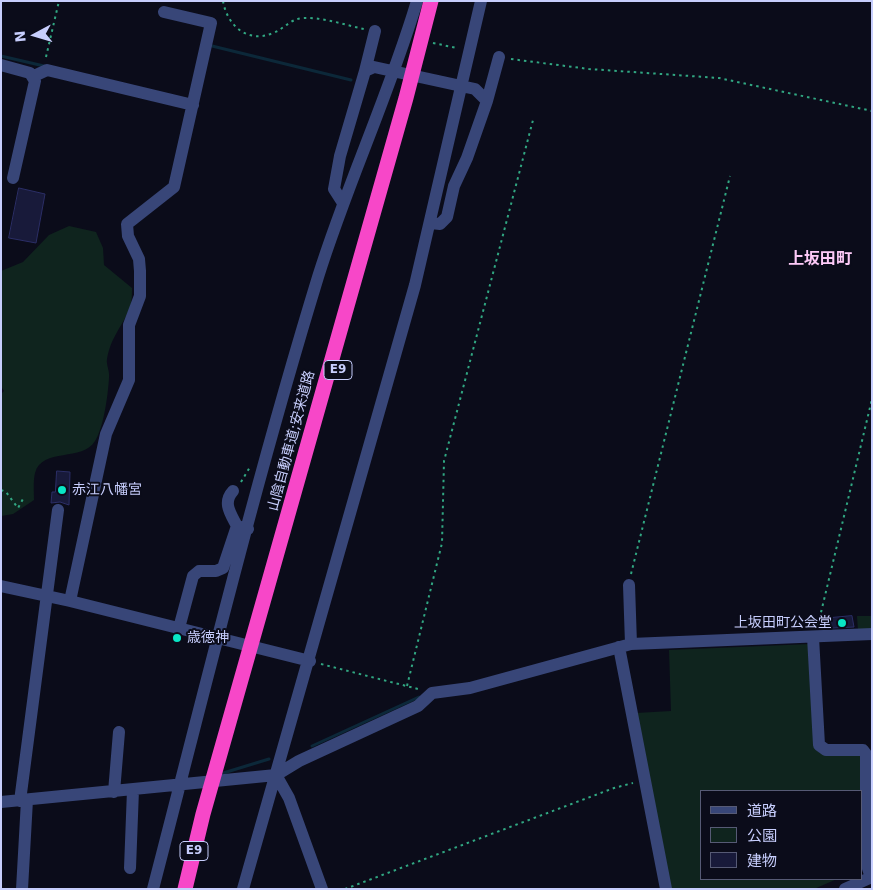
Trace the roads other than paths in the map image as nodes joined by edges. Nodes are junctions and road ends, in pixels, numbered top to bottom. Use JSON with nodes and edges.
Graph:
{"nodes":[{"id":1,"x":417,"y":1,"type":"edge"},
{"id":2,"x":431,"y":1,"type":"edge"},
{"id":3,"x":441,"y":1,"type":"edge"},
{"id":4,"x":481,"y":1,"type":"edge"},
{"id":5,"x":164,"y":12,"type":"dead end"},
{"id":6,"x":375,"y":31,"type":"road end"},
{"id":7,"x":499,"y":57,"type":"road end"},
{"id":8,"x":1,"y":65,"type":"edge"},
{"id":9,"x":365,"y":71,"type":"junction"},
{"id":10,"x":34,"y":76,"type":"junction"},
{"id":11,"x":410,"y":99,"type":"junction"},
{"id":12,"x":487,"y":101,"type":"junction"},
{"id":13,"x":193,"y":105,"type":"junction"},
{"id":14,"x":13,"y":178,"type":"dead end"},
{"id":15,"x":343,"y":203,"type":"junction"},
{"id":16,"x":431,"y":223,"type":"junction"},
{"id":17,"x":233,"y":491,"type":"road end"},
{"id":18,"x":58,"y":510,"type":"dead end"},
{"id":19,"x":242,"y":528,"type":"junction"},
{"id":20,"x":629,"y":585,"type":"road end"},
{"id":21,"x":1,"y":586,"type":"edge"},
{"id":22,"x":47,"y":596,"type":"junction"},
{"id":23,"x":70,"y":601,"type":"junction"},
{"id":24,"x":179,"y":628,"type":"junction"},
{"id":25,"x":872,"y":634,"type":"edge"},
{"id":26,"x":814,"y":637,"type":"junction"},
{"id":27,"x":217,"y":638,"type":"junction"},
{"id":28,"x":625,"y":645,"type":"junction"},
{"id":29,"x":310,"y":661,"type":"junction"},
{"id":30,"x":119,"y":732,"type":"dead end"},
{"id":31,"x":276,"y":775,"type":"junction"},
{"id":32,"x":180,"y":786,"type":"junction"},
{"id":33,"x":114,"y":787,"type":"junction"},
{"id":34,"x":133,"y":790,"type":"junction"},
{"id":35,"x":22,"y":797,"type":"junction"},
{"id":36,"x":1,"y":802,"type":"edge"},
{"id":37,"x":208,"y":815,"type":"junction"},
{"id":38,"x":130,"y":868,"type":"dead end"},
{"id":39,"x":871,"y":878,"type":"edge"},
{"id":40,"x":22,"y":889,"type":"edge"},
{"id":41,"x":153,"y":889,"type":"edge"},
{"id":42,"x":185,"y":889,"type":"edge"},
{"id":43,"x":195,"y":889,"type":"edge"},
{"id":44,"x":243,"y":889,"type":"edge"},
{"id":45,"x":322,"y":889,"type":"edge"},
{"id":46,"x":666,"y":889,"type":"edge"},
{"id":47,"x":844,"y":889,"type":"edge"}],
"edges":[{"from":1,"to":15,"type":"street"},
{"from":2,"to":11,"type":"highway","name":"山陰自動車道;安来道路","number":"E9"},
{"from":3,"to":11,"type":"highway","name":"山陰自動車道;安来道路","number":"E9"},
{"from":4,"to":16,"type":"street"},
{"from":5,"to":13,"type":"street"},
{"from":6,"to":9,"type":"street"},
{"from":7,"to":12,"type":"street"},
{"from":8,"to":10,"type":"street"},
{"from":9,"to":12,"type":"street"},
{"from":9,"to":15,"type":"street"},
{"from":10,"to":13,"type":"street"},
{"from":10,"to":14,"type":"street"},
{"from":11,"to":37,"type":"highway","name":"山陰自動車道;安来道路","number":"E9"},
{"from":12,"to":16,"type":"street"},
{"from":13,"to":23,"type":"street"},
{"from":15,"to":19,"type":"street"},
{"from":16,"to":29,"type":"street"},
{"from":17,"to":19,"type":"street"},
{"from":18,"to":22,"type":"street"},
{"from":19,"to":24,"type":"street"},
{"from":19,"to":27,"type":"street"},
{"from":20,"to":28,"type":"street"},
{"from":21,"to":22,"type":"street"},
{"from":22,"to":23,"type":"street"},
{"from":22,"to":35,"type":"street"},
{"from":23,"to":24,"type":"street"},
{"from":24,"to":27,"type":"street"},
{"from":25,"to":26,"type":"street"},
{"from":26,"to":28,"type":"street"},
{"from":26,"to":39,"type":"street"},
{"from":27,"to":29,"type":"street"},
{"from":27,"to":32,"type":"street"},
{"from":28,"to":31,"type":"street"},
{"from":28,"to":46,"type":"street"},
{"from":29,"to":31,"type":"street"},
{"from":30,"to":33,"type":"street"},
{"from":31,"to":32,"type":"street"},
{"from":31,"to":44,"type":"street"},
{"from":31,"to":45,"type":"street"},
{"from":32,"to":34,"type":"street"},
{"from":32,"to":41,"type":"street"},
{"from":33,"to":34,"type":"street"},
{"from":33,"to":35,"type":"street"},
{"from":34,"to":38,"type":"street"},
{"from":35,"to":36,"type":"street"},
{"from":35,"to":40,"type":"street"},
{"from":37,"to":42,"type":"highway","name":"山陰自動車道;安来道路","number":"E9"},
{"from":37,"to":43,"type":"highway","name":"山陰自動車道;安来道路","number":"E9"},
{"from":39,"to":47,"type":"street"}]}
